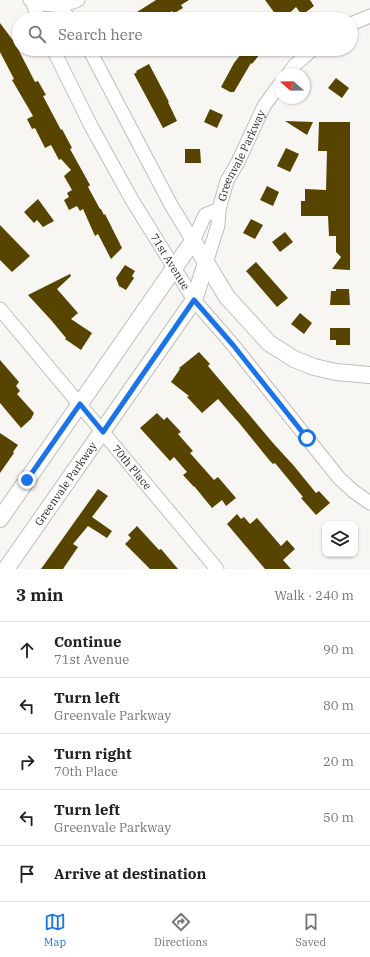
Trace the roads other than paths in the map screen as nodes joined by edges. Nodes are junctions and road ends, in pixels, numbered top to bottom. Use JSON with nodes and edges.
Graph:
{"nodes":[{"id":1,"x":78,"y":0,"type":"edge"},
{"id":2,"x":31,"y":1,"type":"edge"},
{"id":3,"x":58,"y":5,"type":"junction"},
{"id":4,"x":36,"y":12,"type":"edge"},
{"id":5,"x":64,"y":12,"type":"edge"},
{"id":6,"x":370,"y":16,"type":"edge"},
{"id":7,"x":358,"y":21,"type":"edge"},
{"id":8,"x":57,"y":56,"type":"edge"},
{"id":9,"x":93,"y":56,"type":"edge"},
{"id":10,"x":305,"y":56,"type":"edge"},
{"id":11,"x":293,"y":68,"type":"edge"},
{"id":12,"x":274,"y":92,"type":"edge"},
{"id":13,"x":219,"y":209,"type":"junction"},
{"id":14,"x":193,"y":241,"type":"junction"},
{"id":15,"x":206,"y":263,"type":"junction"},
{"id":16,"x":174,"y":268,"type":"junction"},
{"id":17,"x":194,"y":300,"type":"junction"},
{"id":18,"x":0,"y":309,"type":"edge"},
{"id":19,"x":370,"y":375,"type":"edge"},
{"id":20,"x":80,"y":404,"type":"junction"},
{"id":21,"x":103,"y":432,"type":"junction"},
{"id":22,"x":370,"y":503,"type":"edge"},
{"id":23,"x":0,"y":519,"type":"edge"},
{"id":24,"x":6,"y":569,"type":"edge"},
{"id":25,"x":218,"y":569,"type":"edge"}],
"edges":[{"from":1,"to":3,"type":"street"},
{"from":2,"to":3,"type":"street"},
{"from":2,"to":4,"type":"street"},
{"from":3,"to":5,"type":"street"},
{"from":6,"to":7,"type":"street"},
{"from":8,"to":16,"type":"street","name":"71st Avenue"},
{"from":9,"to":14,"type":"street"},
{"from":10,"to":11,"type":"street"},
{"from":12,"to":13,"type":"street","name":"Greenvale Parkway"},
{"from":13,"to":14,"type":"street","name":"Greenvale Parkway"},
{"from":13,"to":15,"type":"street","name":"Greenvale Parkway"},
{"from":14,"to":15,"type":"street"},
{"from":14,"to":16,"type":"street","name":"Greenvale Parkway"},
{"from":15,"to":17,"type":"street","name":"Greenvale Parkway"},
{"from":15,"to":19,"type":"street"},
{"from":16,"to":17,"type":"street","name":"71st Avenue"},
{"from":16,"to":20,"type":"street","name":"Greenvale Parkway"},
{"from":17,"to":21,"type":"street","name":"Greenvale Parkway"},
{"from":17,"to":22,"type":"street","name":"71st Avenue"},
{"from":18,"to":20,"type":"street","name":"70th Place"},
{"from":20,"to":21,"type":"street","name":"70th Place"},
{"from":20,"to":23,"type":"street","name":"Greenvale Parkway"},
{"from":21,"to":24,"type":"street","name":"Greenvale Parkway"},
{"from":21,"to":25,"type":"street","name":"70th Place"}]}
